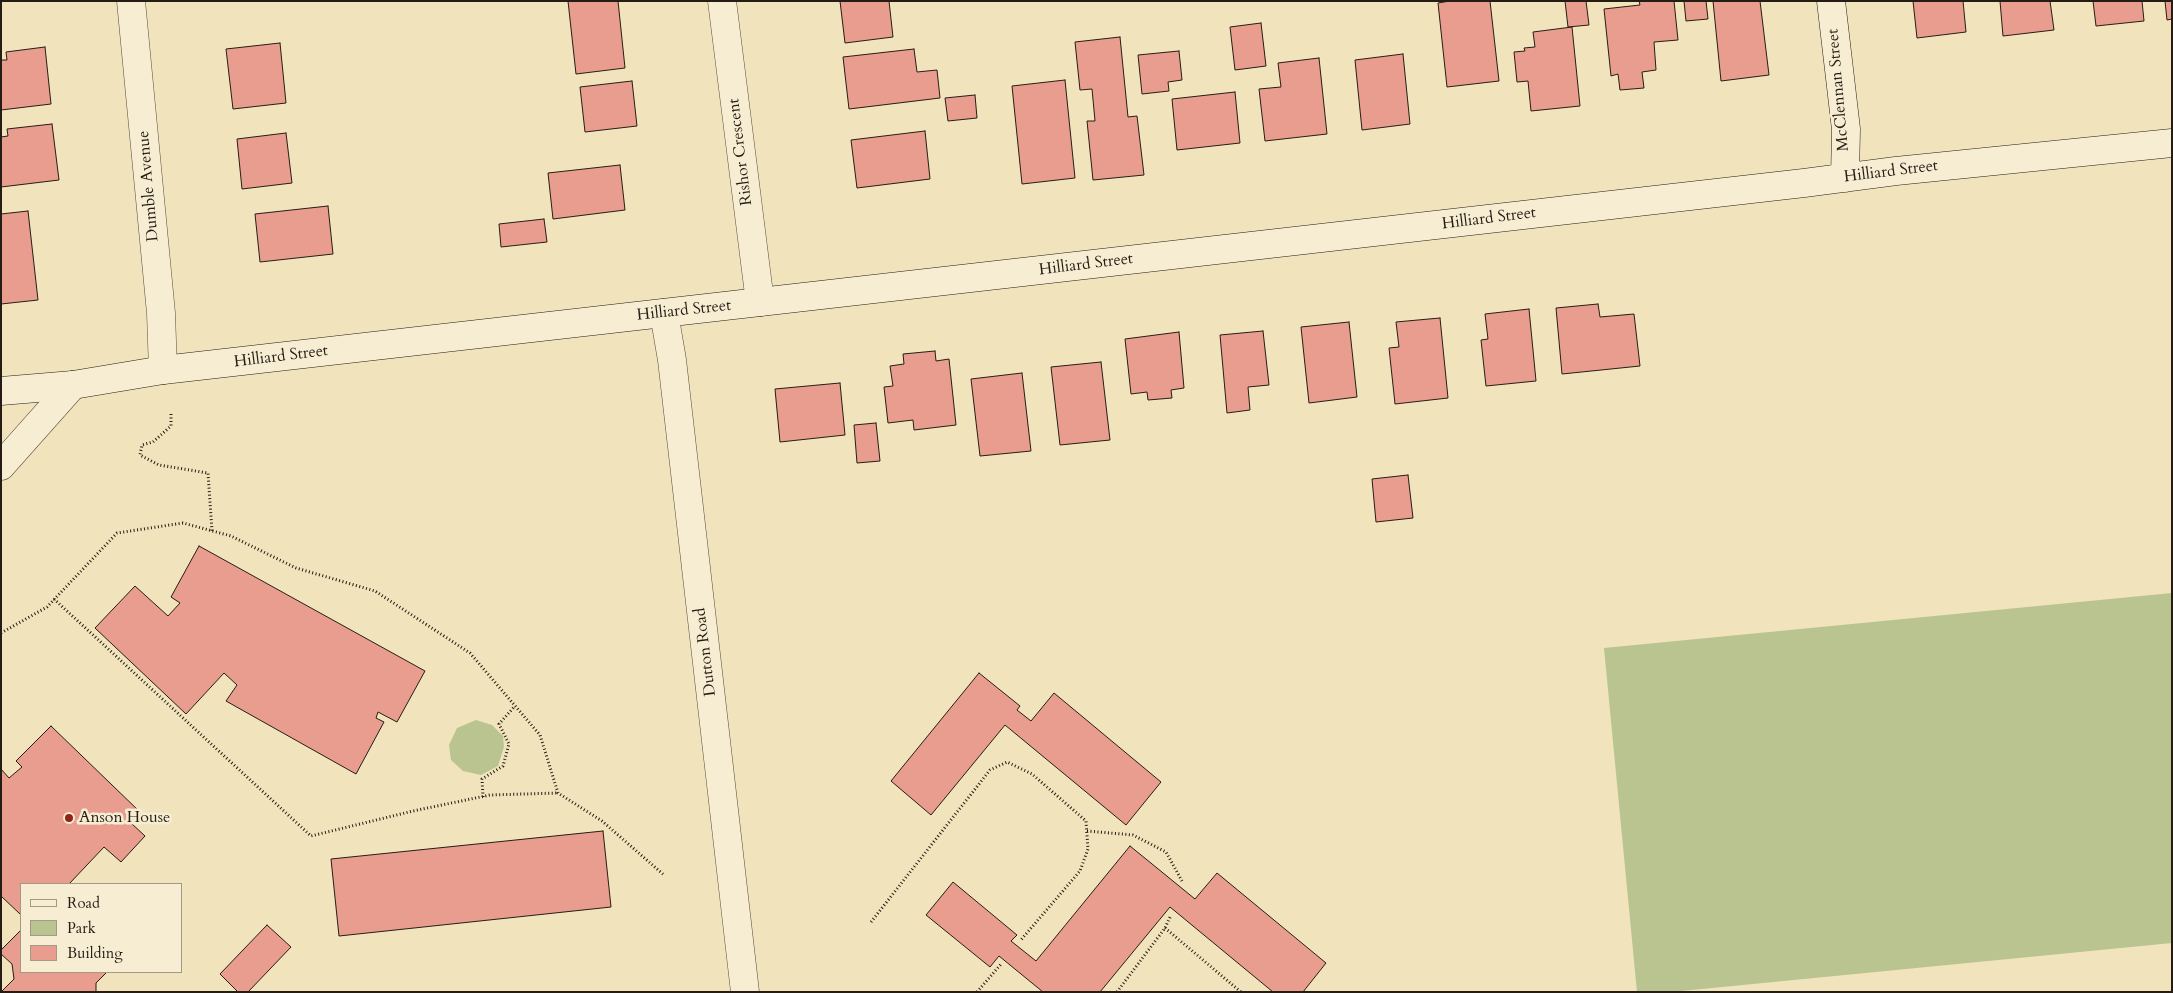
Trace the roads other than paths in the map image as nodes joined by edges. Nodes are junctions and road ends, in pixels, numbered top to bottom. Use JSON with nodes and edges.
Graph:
{"nodes":[{"id":1,"x":131,"y":1,"type":"edge"},
{"id":2,"x":722,"y":1,"type":"edge"},
{"id":3,"x":1831,"y":1,"type":"edge"},
{"id":4,"x":2172,"y":143,"type":"edge"},
{"id":5,"x":1845,"y":178,"type":"junction"},
{"id":6,"x":760,"y":302,"type":"junction"},
{"id":7,"x":664,"y":313,"type":"junction"},
{"id":8,"x":163,"y":370,"type":"junction"},
{"id":9,"x":73,"y":385,"type":"junction"},
{"id":10,"x":1,"y":392,"type":"edge"},
{"id":11,"x":1,"y":466,"type":"edge"},
{"id":12,"x":746,"y":992,"type":"edge"}],
"edges":[{"from":1,"to":8,"type":"street","name":"Dumble Avenue"},
{"from":2,"to":6,"type":"street","name":"Rishor Crescent"},
{"from":3,"to":5,"type":"street","name":"McClennan Street"},
{"from":4,"to":5,"type":"street","name":"Hilliard Street"},
{"from":5,"to":6,"type":"street","name":"Hilliard Street"},
{"from":6,"to":7,"type":"street","name":"Hilliard Street"},
{"from":7,"to":8,"type":"street","name":"Hilliard Street"},
{"from":7,"to":12,"type":"street","name":"Dutton Road"},
{"from":8,"to":9,"type":"street","name":"Hilliard Street"},
{"from":9,"to":10,"type":"street","name":"Hilliard Street"},
{"from":9,"to":11,"type":"street"}]}
